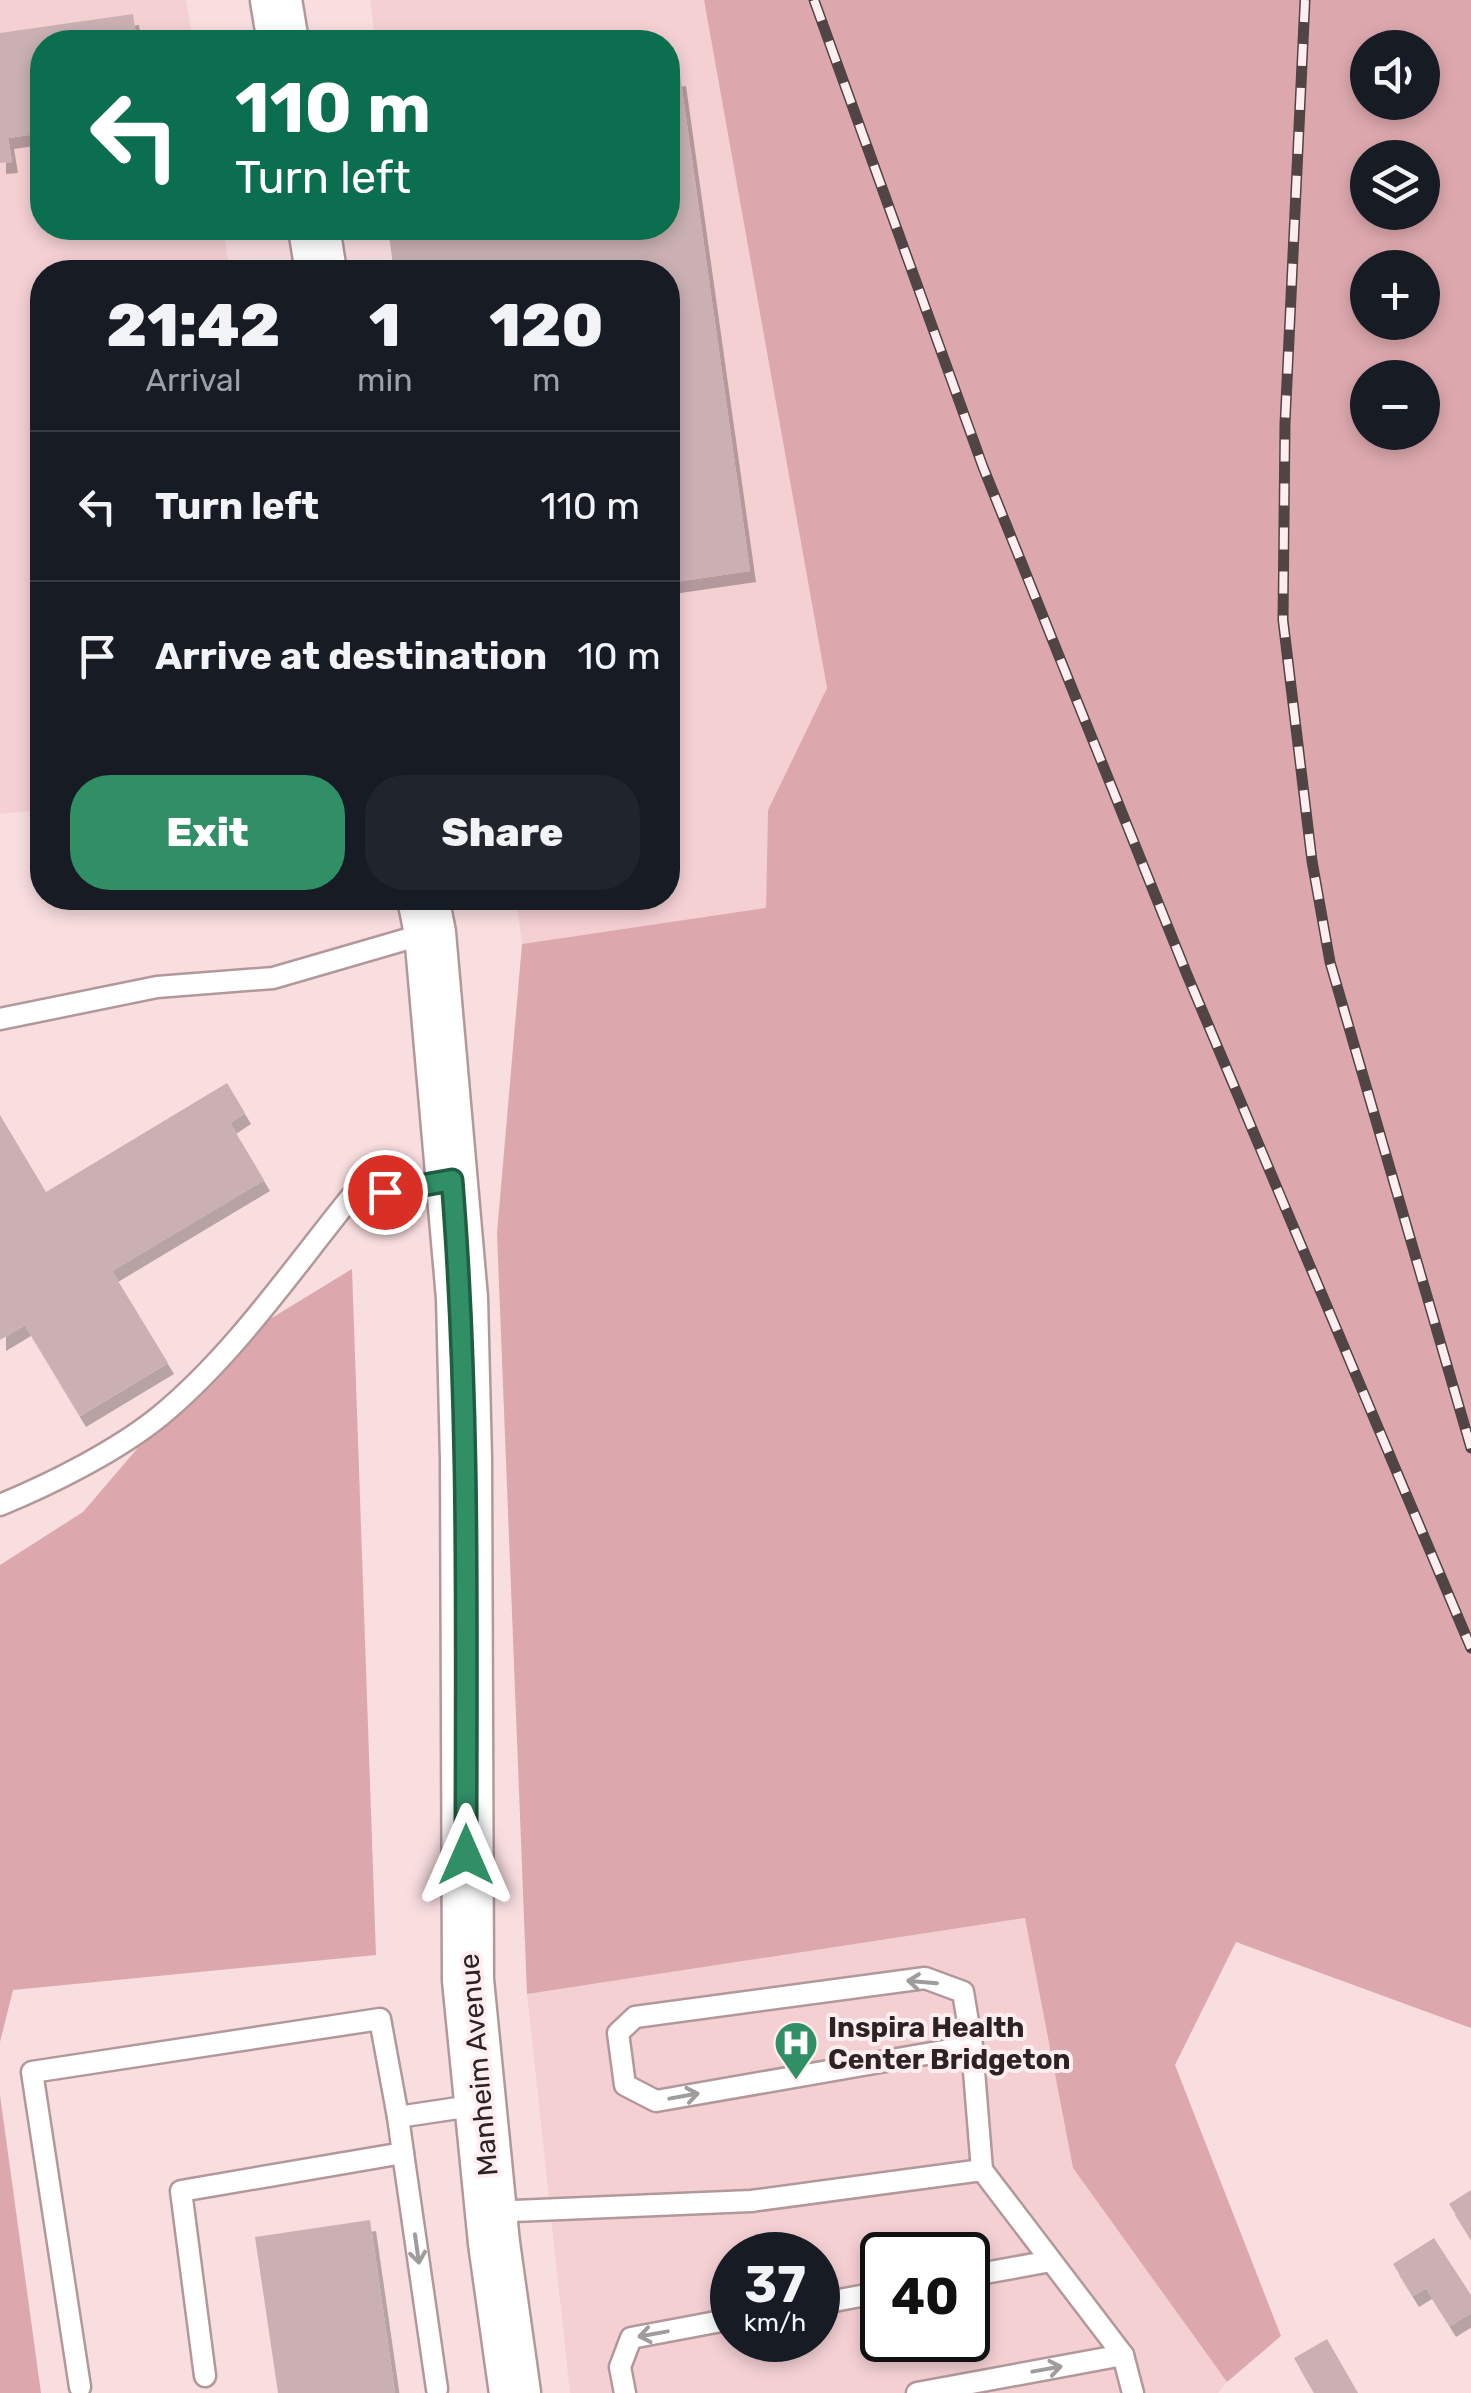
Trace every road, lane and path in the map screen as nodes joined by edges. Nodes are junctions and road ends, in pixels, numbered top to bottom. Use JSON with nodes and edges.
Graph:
{"nodes":[{"id":1,"x":276,"y":0,"type":"edge"},
{"id":2,"x":281,"y":30,"type":"edge"},
{"id":3,"x":426,"y":915,"type":"edge"},
{"id":4,"x":0,"y":1019,"type":"edge"},
{"id":5,"x":452,"y":1180,"type":"junction"},
{"id":6,"x":0,"y":1505,"type":"edge"},
{"id":7,"x":972,"y":2046,"type":"junction"},
{"id":8,"x":480,"y":2104,"type":"junction"},
{"id":9,"x":398,"y":2117,"type":"junction"},
{"id":10,"x":403,"y":2153,"type":"junction"},
{"id":11,"x":982,"y":2170,"type":"junction"},
{"id":12,"x":491,"y":2212,"type":"junction"},
{"id":13,"x":1051,"y":2261,"type":"junction"},
{"id":14,"x":990,"y":2272,"type":"edge"},
{"id":15,"x":710,"y":2324,"type":"edge"},
{"id":16,"x":1123,"y":2355,"type":"junction"},
{"id":17,"x":206,"y":2376,"type":"dead end"},
{"id":18,"x":80,"y":2387,"type":"dead end"},
{"id":19,"x":437,"y":2389,"type":"dead end"},
{"id":20,"x":514,"y":2393,"type":"edge"},
{"id":21,"x":625,"y":2393,"type":"edge"},
{"id":22,"x":917,"y":2393,"type":"edge"},
{"id":23,"x":1132,"y":2393,"type":"edge"}],
"edges":[{"from":1,"to":2,"type":"street"},
{"from":3,"to":4,"type":"lane"},
{"from":3,"to":5,"type":"street","name":"Manheim Avenue"},
{"from":5,"to":6,"type":"lane"},
{"from":5,"to":8,"type":"street","name":"Manheim Avenue"},
{"from":7,"to":7,"type":"lane","one_way":true},
{"from":7,"to":11,"type":"lane"},
{"from":8,"to":9,"type":"lane"},
{"from":8,"to":12,"type":"street","name":"Manheim Avenue"},
{"from":9,"to":10,"type":"lane"},
{"from":9,"to":18,"type":"lane"},
{"from":10,"to":17,"type":"lane"},
{"from":10,"to":19,"type":"lane","one_way":true},
{"from":11,"to":12,"type":"lane"},
{"from":11,"to":13,"type":"lane"},
{"from":12,"to":20,"type":"street","name":"Manheim Avenue"},
{"from":13,"to":14,"type":"lane"},
{"from":13,"to":16,"type":"lane"},
{"from":15,"to":21,"type":"lane","one_way":true},
{"from":22,"to":16,"type":"lane","one_way":true},
{"from":16,"to":23,"type":"lane"}]}
